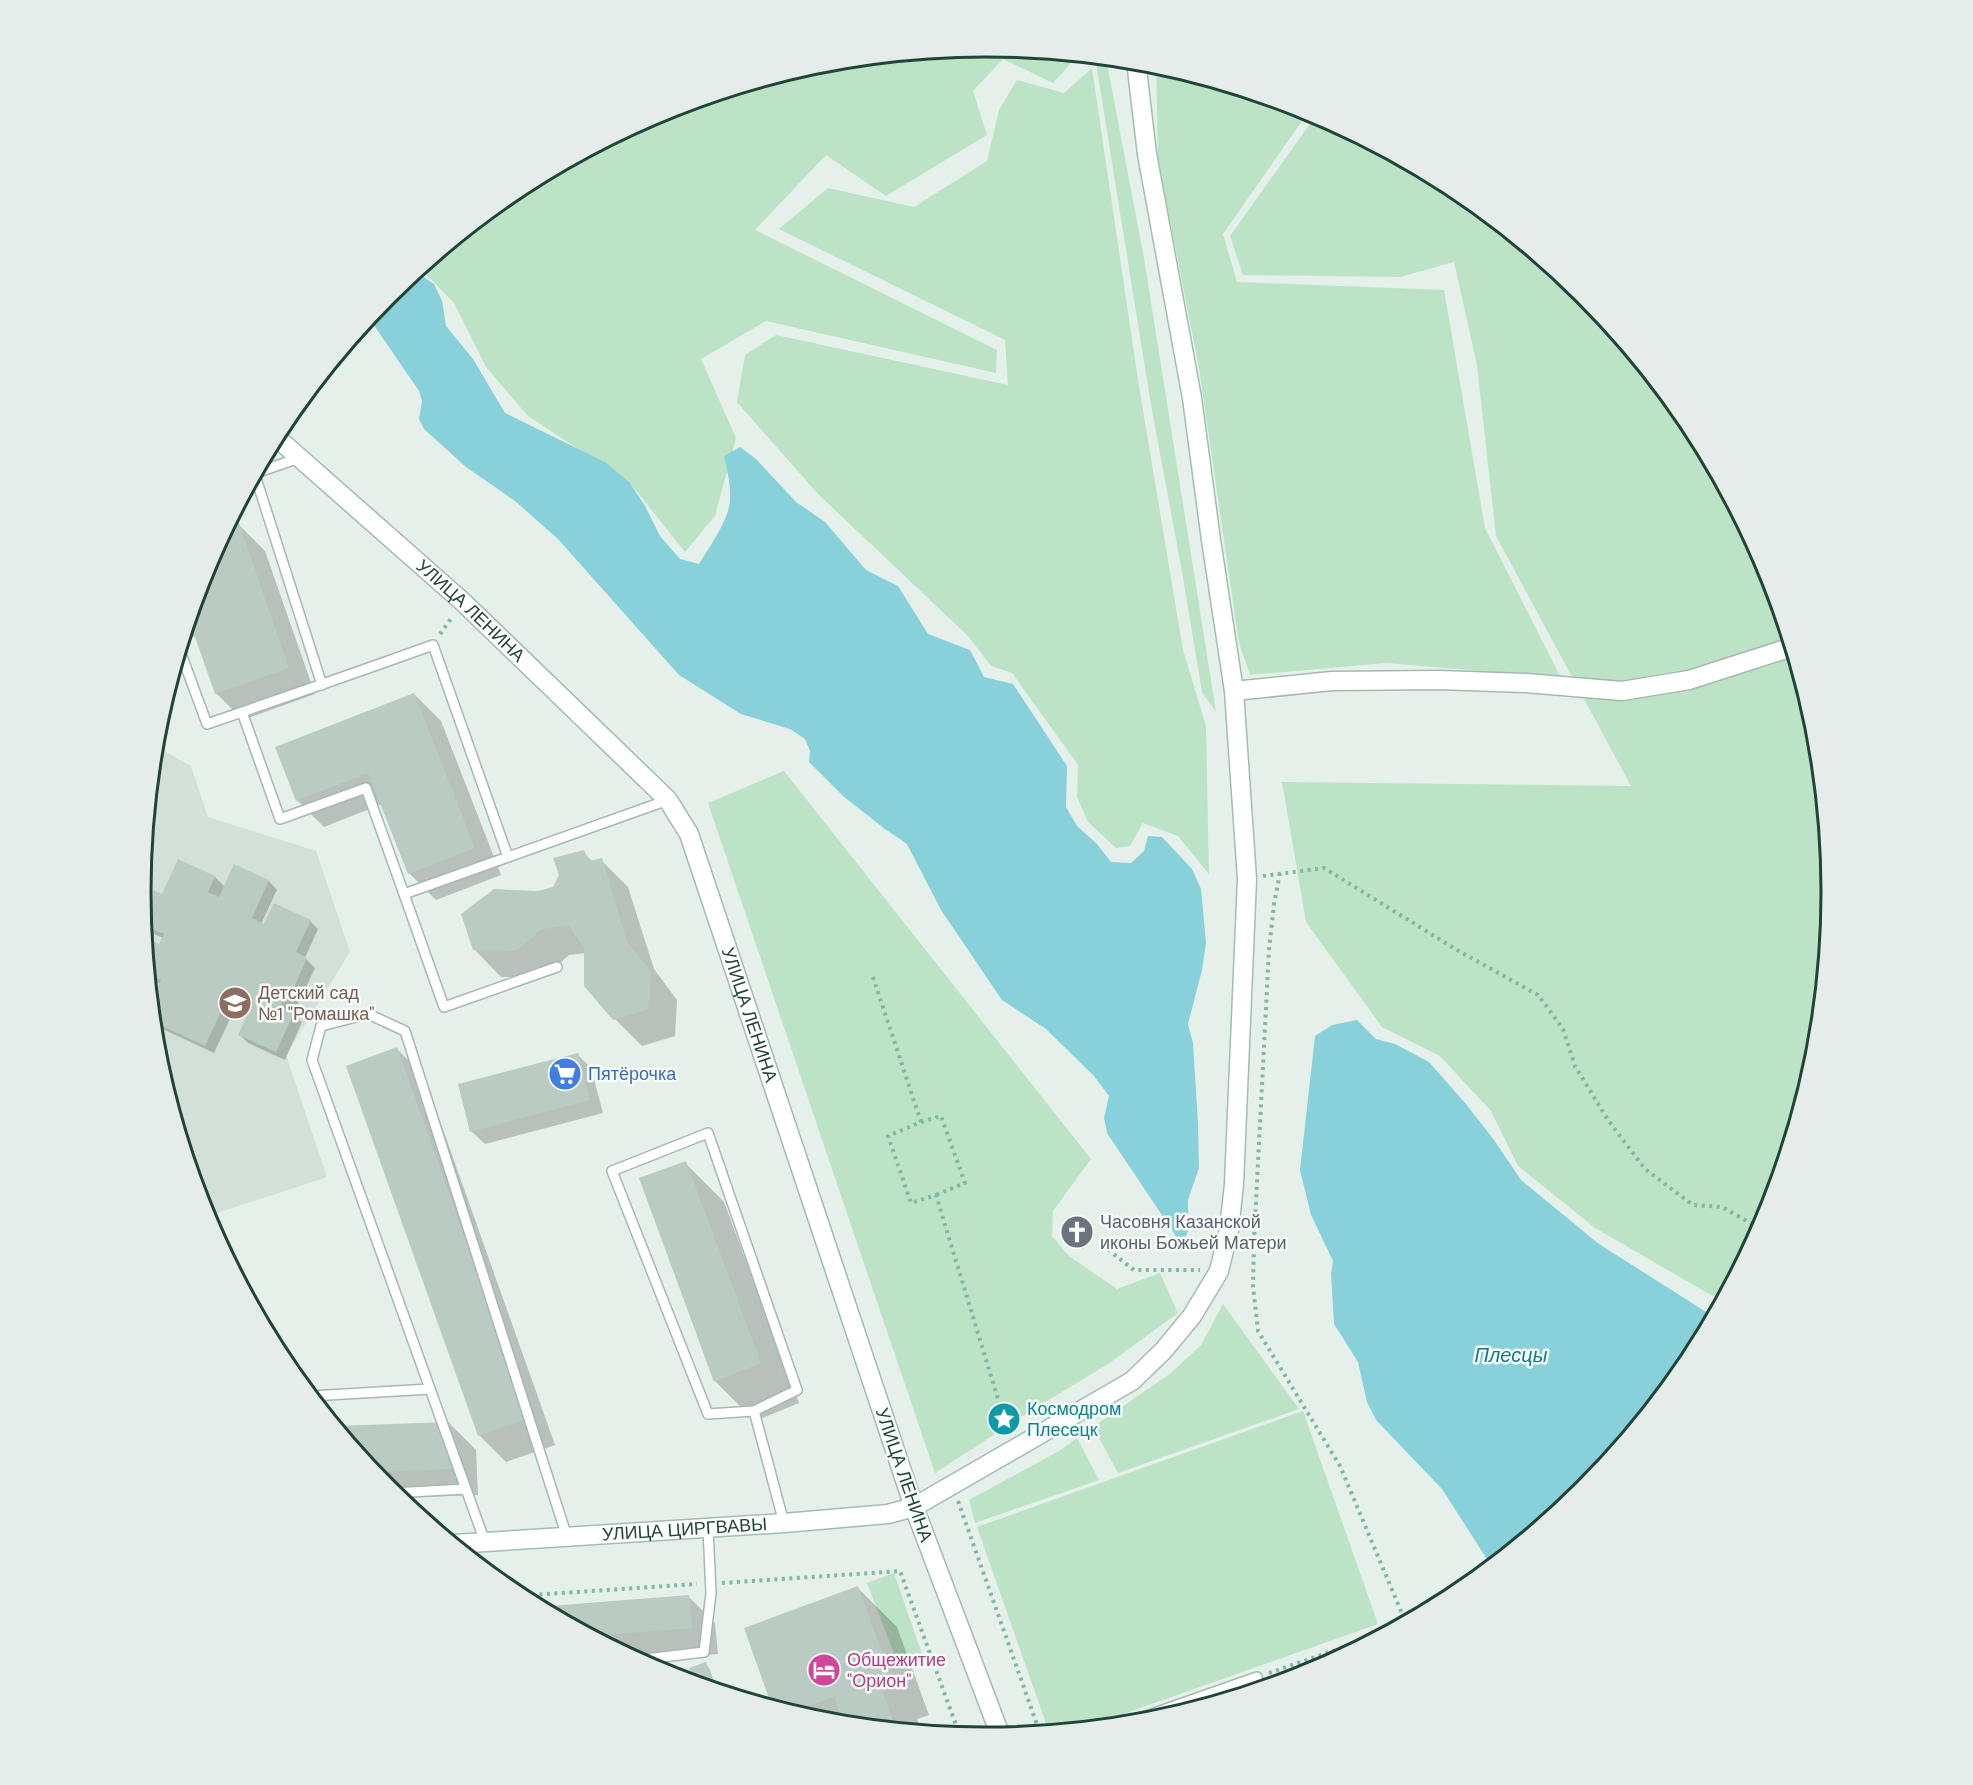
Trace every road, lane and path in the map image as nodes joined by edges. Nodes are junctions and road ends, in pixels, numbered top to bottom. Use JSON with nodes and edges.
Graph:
{"nodes":[{"id":1,"x":1137,"y":71,"type":"edge"},
{"id":2,"x":283,"y":443,"type":"edge"},
{"id":3,"x":299,"y":458,"type":"junction"},
{"id":4,"x":266,"y":470,"type":"edge"},
{"id":5,"x":259,"y":483,"type":"edge"},
{"id":6,"x":463,"y":602,"type":"junction"},
{"id":7,"x":433,"y":645,"type":"junction"},
{"id":8,"x":1786,"y":650,"type":"edge"},
{"id":9,"x":184,"y":661,"type":"edge"},
{"id":10,"x":322,"y":685,"type":"junction"},
{"id":11,"x":1234,"y":691,"type":"junction"},
{"id":12,"x":242,"y":712,"type":"junction"},
{"id":13,"x":668,"y":800,"type":"junction"},
{"id":14,"x":508,"y":857,"type":"junction"},
{"id":15,"x":1280,"y":873,"type":"junction"},
{"id":16,"x":1247,"y":879,"type":"junction"},
{"id":17,"x":404,"y":894,"type":"junction"},
{"id":18,"x":557,"y":967,"type":"dead end"},
{"id":19,"x":873,"y":977,"type":"dead end"},
{"id":20,"x":921,"y":1122,"type":"junction"},
{"id":21,"x":936,"y":1195,"type":"junction"},
{"id":22,"x":1753,"y":1224,"type":"edge"},
{"id":23,"x":1102,"y":1245,"type":"dead end"},
{"id":24,"x":1219,"y":1270,"type":"junction"},
{"id":25,"x":430,"y":1389,"type":"junction"},
{"id":26,"x":320,"y":1395,"type":"edge"},
{"id":27,"x":754,"y":1411,"type":"junction"},
{"id":28,"x":1007,"y":1441,"type":"junction"},
{"id":29,"x":953,"y":1486,"type":"junction"},
{"id":30,"x":466,"y":1489,"type":"junction"},
{"id":31,"x":406,"y":1492,"type":"edge"},
{"id":32,"x":914,"y":1507,"type":"junction"},
{"id":33,"x":784,"y":1523,"type":"junction"},
{"id":34,"x":708,"y":1529,"type":"junction"},
{"id":35,"x":567,"y":1538,"type":"junction"},
{"id":36,"x":485,"y":1542,"type":"junction"},
{"id":37,"x":464,"y":1543,"type":"edge"},
{"id":38,"x":711,"y":1583,"type":"junction"},
{"id":39,"x":535,"y":1595,"type":"edge"},
{"id":40,"x":1403,"y":1616,"type":"edge"},
{"id":41,"x":1346,"y":1647,"type":"edge"},
{"id":42,"x":653,"y":1658,"type":"edge"},
{"id":43,"x":1257,"y":1677,"type":"junction"},
{"id":44,"x":1259,"y":1682,"type":"edge"},
{"id":45,"x":1171,"y":1707,"type":"edge"},
{"id":46,"x":1038,"y":1726,"type":"edge"},
{"id":47,"x":957,"y":1727,"type":"edge"},
{"id":48,"x":997,"y":1728,"type":"edge"}],
"edges":[{"from":1,"to":11,"type":"street","name":"УЛИЦА ЦИРГВАВЫ"},
{"from":2,"to":3,"type":"street","name":"УЛИЦА ЛЕНИНА"},
{"from":3,"to":4,"type":"lane"},
{"from":3,"to":6,"type":"street","name":"УЛИЦА ЛЕНИНА"},
{"from":5,"to":10,"type":"lane"},
{"from":6,"to":7,"type":"path"},
{"from":6,"to":13,"type":"street","name":"УЛИЦА ЛЕНИНА"},
{"from":7,"to":10,"type":"lane"},
{"from":7,"to":14,"type":"lane"},
{"from":8,"to":11,"type":"street"},
{"from":9,"to":12,"type":"lane"},
{"from":10,"to":12,"type":"lane"},
{"from":11,"to":16,"type":"street","name":"УЛИЦА ЦИРГВАВЫ"},
{"from":12,"to":17,"type":"lane"},
{"from":13,"to":14,"type":"lane"},
{"from":13,"to":32,"type":"street","name":"УЛИЦА ЛЕНИНА"},
{"from":14,"to":17,"type":"lane"},
{"from":15,"to":16,"type":"path"},
{"from":15,"to":22,"type":"path"},
{"from":15,"to":40,"type":"path"},
{"from":16,"to":24,"type":"street","name":"УЛИЦА ЦИРГВАВЫ"},
{"from":17,"to":18,"type":"lane"},
{"from":19,"to":20,"type":"path"},
{"from":20,"to":21,"type":"path"},
{"from":20,"to":21,"type":"path"},
{"from":21,"to":28,"type":"path"},
{"from":23,"to":24,"type":"path"},
{"from":24,"to":28,"type":"street","name":"УЛИЦА ЦИРГВАВЫ"},
{"from":25,"to":26,"type":"lane"},
{"from":25,"to":30,"type":"lane"},
{"from":25,"to":35,"type":"lane"},
{"from":27,"to":27,"type":"lane"},
{"from":27,"to":33,"type":"lane"},
{"from":28,"to":29,"type":"street","name":"УЛИЦА ЦИРГВАВЫ"},
{"from":29,"to":32,"type":"street","name":"УЛИЦА ЦИРГВАВЫ"},
{"from":29,"to":46,"type":"path"},
{"from":30,"to":31,"type":"lane"},
{"from":30,"to":36,"type":"lane"},
{"from":32,"to":33,"type":"street","name":"УЛИЦА ЦИРГВАВЫ"},
{"from":32,"to":48,"type":"street","name":"УЛИЦА ЛЕНИНА"},
{"from":33,"to":34,"type":"street","name":"УЛИЦА ЦИРГВАВЫ"},
{"from":34,"to":35,"type":"street","name":"УЛИЦА ЦИРГВАВЫ"},
{"from":34,"to":38,"type":"lane"},
{"from":35,"to":36,"type":"street","name":"УЛИЦА ЦИРГВАВЫ"},
{"from":36,"to":37,"type":"street","name":"УЛИЦА ЦИРГВАВЫ"},
{"from":38,"to":39,"type":"path"},
{"from":38,"to":42,"type":"lane"},
{"from":38,"to":47,"type":"path"},
{"from":41,"to":43,"type":"path"},
{"from":43,"to":44,"type":"lane"},
{"from":43,"to":45,"type":"lane"}]}
